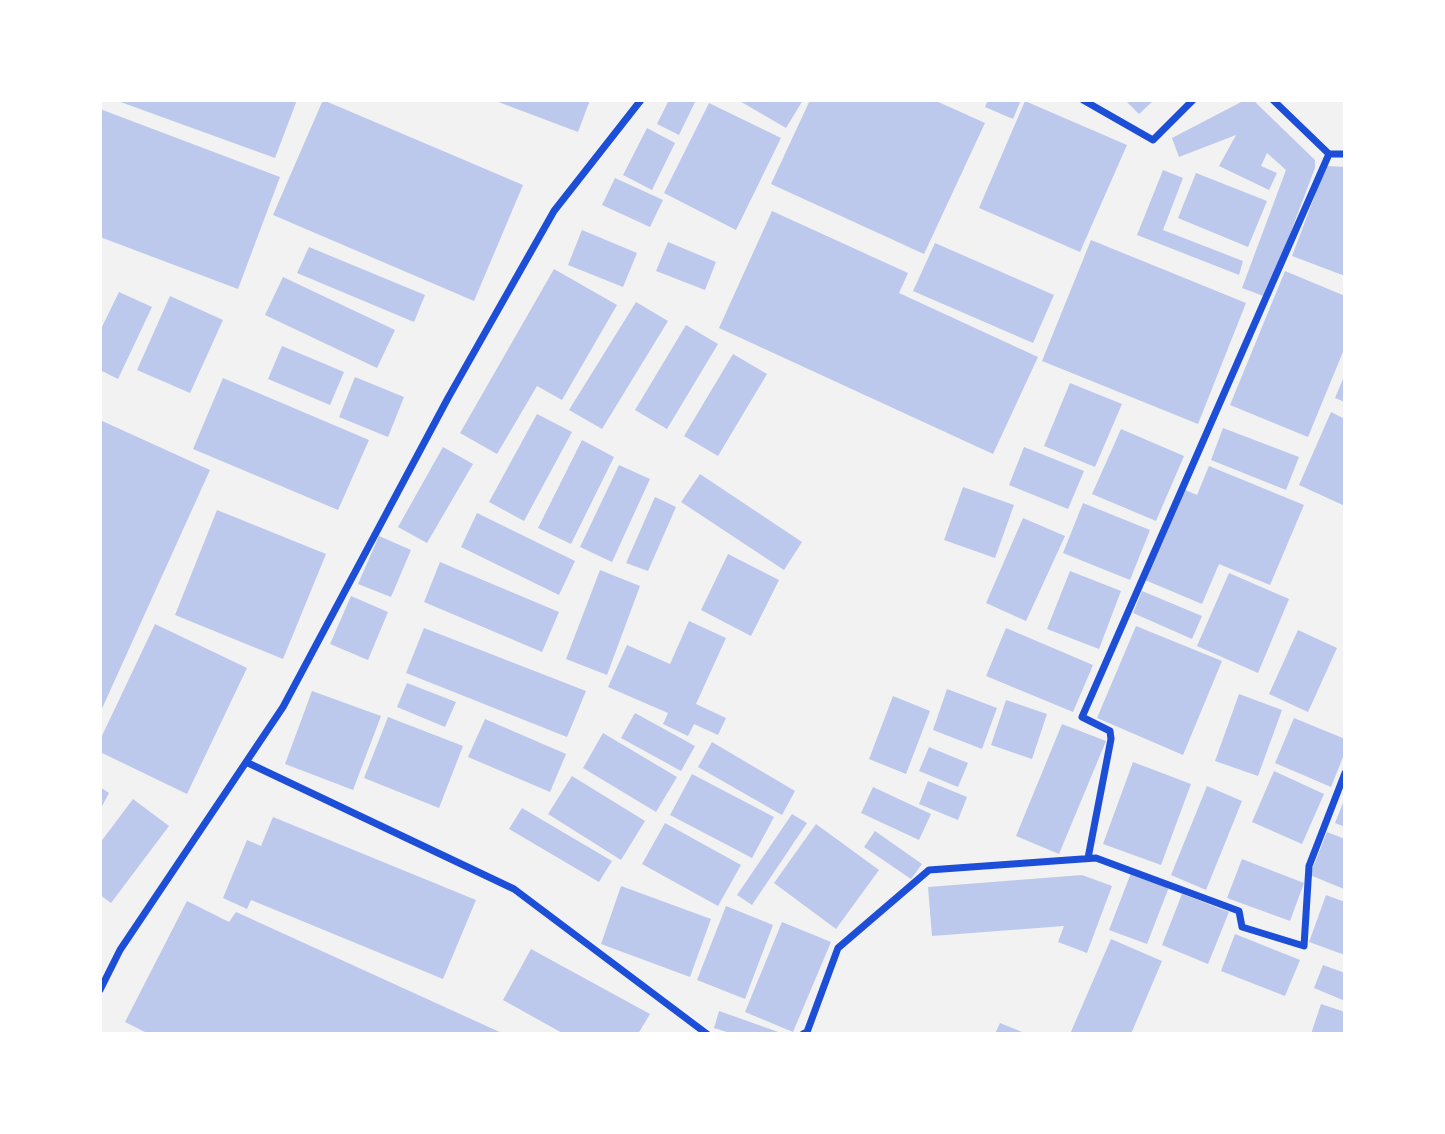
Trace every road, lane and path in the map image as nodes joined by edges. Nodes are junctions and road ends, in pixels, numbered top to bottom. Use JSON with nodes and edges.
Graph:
{"nodes":[{"id":1,"x":641,"y":100,"type":"edge"},
{"id":2,"x":1083,"y":100,"type":"edge"},
{"id":3,"x":1193,"y":100,"type":"edge"},
{"id":4,"x":1273,"y":100,"type":"edge"},
{"id":5,"x":1329,"y":153,"type":"junction"},
{"id":6,"x":1345,"y":154,"type":"edge"},
{"id":7,"x":246,"y":762,"type":"junction"},
{"id":8,"x":1345,"y":773,"type":"edge"},
{"id":9,"x":1088,"y":858,"type":"junction"},
{"id":10,"x":100,"y":990,"type":"edge"},
{"id":11,"x":707,"y":1034,"type":"edge"},
{"id":12,"x":803,"y":1034,"type":"edge"}],
"edges":[{"from":1,"to":7,"type":"street"},
{"from":2,"to":3,"type":"street"},
{"from":4,"to":5,"type":"street"},
{"from":5,"to":6,"type":"street"},
{"from":5,"to":9,"type":"street"},
{"from":7,"to":10,"type":"street"},
{"from":7,"to":11,"type":"street"},
{"from":8,"to":9,"type":"street"},
{"from":9,"to":12,"type":"street"}]}
